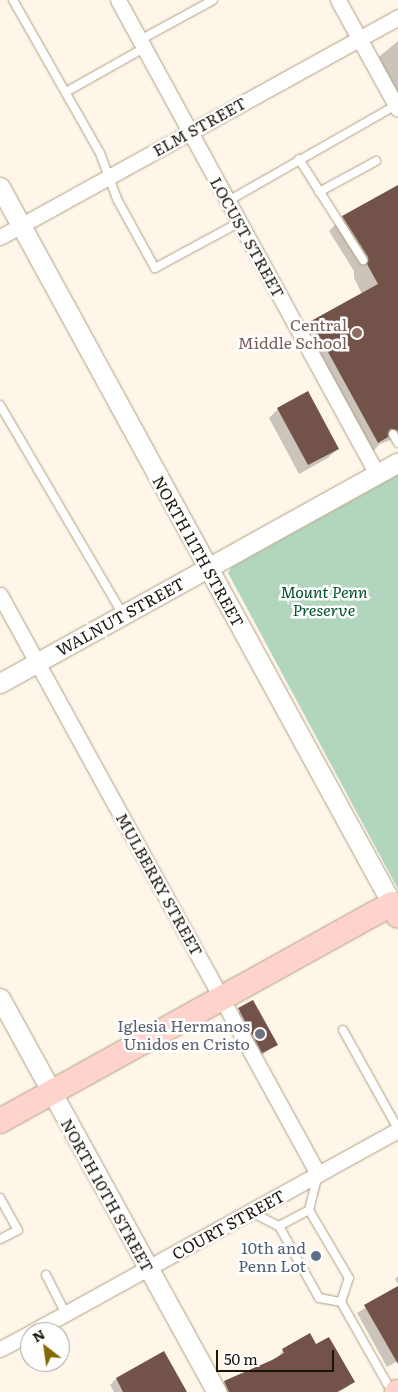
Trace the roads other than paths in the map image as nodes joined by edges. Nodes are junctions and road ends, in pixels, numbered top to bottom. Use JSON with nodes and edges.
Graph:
{"nodes":[{"id":1,"x":14,"y":0,"type":"edge"},
{"id":2,"x":118,"y":0,"type":"edge"},
{"id":3,"x":213,"y":0,"type":"edge"},
{"id":4,"x":338,"y":0,"type":"edge"},
{"id":5,"x":398,"y":17,"type":"edge"},
{"id":6,"x":359,"y":38,"type":"junction"},
{"id":7,"x":142,"y":44,"type":"junction"},
{"id":8,"x":66,"y":92,"type":"junction"},
{"id":9,"x":397,"y":107,"type":"edge"},
{"id":10,"x":189,"y":131,"type":"junction"},
{"id":11,"x":299,"y":159,"type":"junction"},
{"id":12,"x":376,"y":160,"type":"dead end"},
{"id":13,"x":108,"y":175,"type":"junction"},
{"id":14,"x":0,"y":187,"type":"edge"},
{"id":15,"x":319,"y":192,"type":"junction"},
{"id":16,"x":228,"y":202,"type":"junction"},
{"id":17,"x":240,"y":222,"type":"junction"},
{"id":18,"x":21,"y":225,"type":"junction"},
{"id":19,"x":0,"y":236,"type":"edge"},
{"id":20,"x":362,"y":260,"type":"dead end"},
{"id":21,"x":0,"y":404,"type":"edge"},
{"id":22,"x":3,"y":417,"type":"edge"},
{"id":23,"x":394,"y":434,"type":"dead end"},
{"id":24,"x":398,"y":442,"type":"edge"},
{"id":25,"x":398,"y":462,"type":"edge"},
{"id":26,"x":377,"y":474,"type":"junction"},
{"id":27,"x":208,"y":568,"type":"junction"},
{"id":28,"x":0,"y":595,"type":"edge"},
{"id":29,"x":123,"y":615,"type":"junction"},
{"id":30,"x":37,"y":662,"type":"junction"},
{"id":31,"x":0,"y":683,"type":"edge"},
{"id":32,"x":396,"y":907,"type":"edge"},
{"id":33,"x":223,"y":999,"type":"junction"},
{"id":34,"x":1,"y":1000,"type":"edge"},
{"id":35,"x":343,"y":1030,"type":"dead end"},
{"id":36,"x":52,"y":1092,"type":"junction"},
{"id":37,"x":0,"y":1121,"type":"edge"},
{"id":38,"x":398,"y":1130,"type":"edge"},
{"id":39,"x":318,"y":1174,"type":"junction"},
{"id":40,"x":0,"y":1198,"type":"edge"},
{"id":41,"x":310,"y":1210,"type":"junction"},
{"id":42,"x":250,"y":1212,"type":"junction"},
{"id":43,"x":279,"y":1226,"type":"junction"},
{"id":44,"x":0,"y":1239,"type":"edge"},
{"id":45,"x":148,"y":1268,"type":"junction"},
{"id":46,"x":46,"y":1275,"type":"dead end"},
{"id":47,"x":340,"y":1302,"type":"junction"},
{"id":48,"x":66,"y":1314,"type":"junction"},
{"id":49,"x":50,"y":1322,"type":"edge"},
{"id":50,"x":20,"y":1338,"type":"edge"},
{"id":51,"x":0,"y":1349,"type":"edge"},
{"id":52,"x":217,"y":1392,"type":"edge"},
{"id":53,"x":392,"y":1392,"type":"edge"}],
"edges":[{"from":1,"to":8,"type":"lane"},
{"from":2,"to":7,"type":"street","name":"LOCUST STREET"},
{"from":3,"to":7,"type":"lane"},
{"from":4,"to":6,"type":"street"},
{"from":5,"to":6,"type":"street","name":"ELM STREET"},
{"from":6,"to":9,"type":"street"},
{"from":6,"to":10,"type":"street","name":"ELM STREET"},
{"from":7,"to":8,"type":"lane"},
{"from":7,"to":10,"type":"street","name":"LOCUST STREET"},
{"from":8,"to":13,"type":"lane"},
{"from":9,"to":11,"type":"lane"},
{"from":10,"to":13,"type":"street","name":"ELM STREET"},
{"from":10,"to":16,"type":"street","name":"LOCUST STREET"},
{"from":11,"to":15,"type":"lane"},
{"from":11,"to":16,"type":"lane"},
{"from":12,"to":15,"type":"lane"},
{"from":13,"to":17,"type":"lane"},
{"from":13,"to":18,"type":"street","name":"ELM STREET"},
{"from":14,"to":18,"type":"street","name":"NORTH 11TH STREET"},
{"from":15,"to":20,"type":"lane"},
{"from":16,"to":17,"type":"street","name":"LOCUST STREET"},
{"from":17,"to":26,"type":"street","name":"LOCUST STREET"},
{"from":18,"to":19,"type":"street","name":"ELM STREET"},
{"from":18,"to":27,"type":"street","name":"NORTH 11TH STREET"},
{"from":21,"to":22,"type":"lane"},
{"from":22,"to":29,"type":"lane"},
{"from":23,"to":24,"type":"lane"},
{"from":25,"to":26,"type":"street","name":"WALNUT STREET"},
{"from":26,"to":27,"type":"street","name":"WALNUT STREET"},
{"from":27,"to":29,"type":"street","name":"WALNUT STREET"},
{"from":27,"to":32,"type":"street","name":"NORTH 11TH STREET"},
{"from":28,"to":30,"type":"street","name":"MULBERRY STREET"},
{"from":29,"to":30,"type":"street","name":"WALNUT STREET"},
{"from":30,"to":31,"type":"street","name":"WALNUT STREET"},
{"from":30,"to":33,"type":"street","name":"MULBERRY STREET"},
{"from":32,"to":33,"type":"main road"},
{"from":33,"to":36,"type":"main road"},
{"from":33,"to":39,"type":"street","name":"MULBERRY STREET"},
{"from":34,"to":36,"type":"street","name":"NORTH 10TH STREET"},
{"from":35,"to":38,"type":"lane"},
{"from":36,"to":37,"type":"main road"},
{"from":36,"to":45,"type":"street","name":"NORTH 10TH STREET"},
{"from":38,"to":39,"type":"street","name":"COURT STREET"},
{"from":39,"to":41,"type":"lane"},
{"from":39,"to":42,"type":"street","name":"COURT STREET"},
{"from":40,"to":44,"type":"lane"},
{"from":41,"to":43,"type":"lane"},
{"from":41,"to":47,"type":"lane"},
{"from":42,"to":43,"type":"lane"},
{"from":42,"to":45,"type":"street","name":"COURT STREET"},
{"from":43,"to":47,"type":"lane"},
{"from":45,"to":48,"type":"street","name":"COURT STREET"},
{"from":45,"to":52,"type":"street","name":"NORTH 10TH STREET"},
{"from":46,"to":48,"type":"lane"},
{"from":47,"to":53,"type":"lane"},
{"from":48,"to":49,"type":"street","name":"COURT STREET"},
{"from":50,"to":51,"type":"street","name":"COURT STREET"}]}
